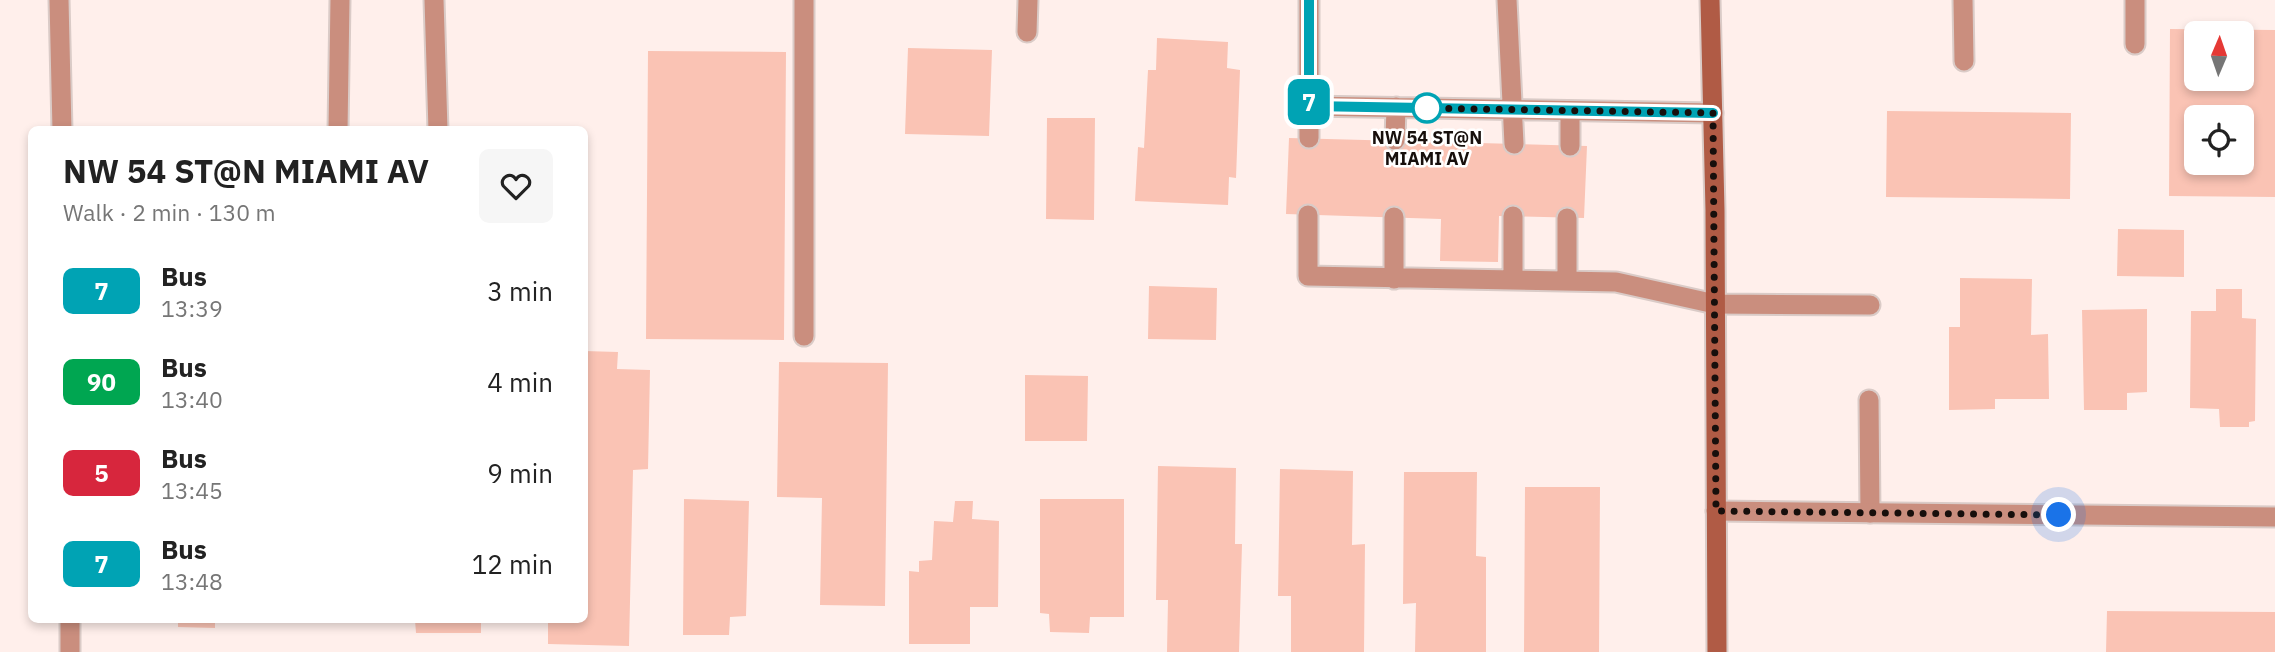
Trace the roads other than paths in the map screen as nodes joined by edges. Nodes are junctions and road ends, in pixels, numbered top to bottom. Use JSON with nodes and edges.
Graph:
{"nodes":[{"id":1,"x":59,"y":0,"type":"edge"},
{"id":2,"x":340,"y":0,"type":"edge"},
{"id":3,"x":434,"y":0,"type":"edge"},
{"id":4,"x":804,"y":0,"type":"edge"},
{"id":5,"x":1028,"y":0,"type":"edge"},
{"id":6,"x":1309,"y":0,"type":"edge"},
{"id":7,"x":1507,"y":0,"type":"edge"},
{"id":8,"x":1710,"y":0,"type":"edge"},
{"id":9,"x":1963,"y":0,"type":"edge"},
{"id":10,"x":2134,"y":0,"type":"edge"},
{"id":11,"x":1027,"y":32,"type":"dead end"},
{"id":12,"x":2134,"y":44,"type":"dead end"},
{"id":13,"x":1964,"y":61,"type":"dead end"},
{"id":14,"x":1309,"y":106,"type":"junction"},
{"id":15,"x":1396,"y":107,"type":"junction"},
{"id":16,"x":1514,"y":110,"type":"junction"},
{"id":17,"x":1570,"y":111,"type":"junction"},
{"id":18,"x":1713,"y":113,"type":"junction"},
{"id":19,"x":62,"y":126,"type":"edge"},
{"id":20,"x":338,"y":126,"type":"edge"},
{"id":21,"x":438,"y":126,"type":"edge"},
{"id":22,"x":1309,"y":138,"type":"dead end"},
{"id":23,"x":1395,"y":140,"type":"dead end"},
{"id":24,"x":1514,"y":144,"type":"dead end"},
{"id":25,"x":1570,"y":146,"type":"dead end"},
{"id":26,"x":1308,"y":215,"type":"dead end"},
{"id":27,"x":1513,"y":216,"type":"dead end"},
{"id":28,"x":1394,"y":217,"type":"dead end"},
{"id":29,"x":1567,"y":218,"type":"dead end"},
{"id":30,"x":1394,"y":279,"type":"junction"},
{"id":31,"x":1513,"y":280,"type":"junction"},
{"id":32,"x":1567,"y":281,"type":"junction"},
{"id":33,"x":1715,"y":304,"type":"junction"},
{"id":34,"x":1870,"y":305,"type":"dead end"},
{"id":35,"x":804,"y":336,"type":"dead end"},
{"id":36,"x":1869,"y":400,"type":"dead end"},
{"id":37,"x":1716,"y":511,"type":"junction"},
{"id":38,"x":1870,"y":513,"type":"junction"},
{"id":39,"x":2275,"y":517,"type":"edge"},
{"id":40,"x":70,"y":623,"type":"edge"},
{"id":41,"x":70,"y":652,"type":"edge"},
{"id":42,"x":1717,"y":652,"type":"edge"}],
"edges":[{"from":1,"to":19,"type":"street"},
{"from":2,"to":20,"type":"street"},
{"from":3,"to":21,"type":"street"},
{"from":4,"to":35,"type":"street"},
{"from":5,"to":11,"type":"street"},
{"from":6,"to":14,"type":"street"},
{"from":7,"to":16,"type":"street"},
{"from":8,"to":18,"type":"main road"},
{"from":9,"to":13,"type":"street"},
{"from":10,"to":12,"type":"street"},
{"from":14,"to":15,"type":"street"},
{"from":14,"to":22,"type":"street"},
{"from":15,"to":16,"type":"street"},
{"from":15,"to":23,"type":"street"},
{"from":16,"to":17,"type":"street"},
{"from":16,"to":24,"type":"street"},
{"from":17,"to":18,"type":"street"},
{"from":17,"to":25,"type":"street"},
{"from":18,"to":33,"type":"main road"},
{"from":26,"to":30,"type":"street"},
{"from":27,"to":31,"type":"street"},
{"from":28,"to":30,"type":"street"},
{"from":29,"to":32,"type":"street"},
{"from":30,"to":31,"type":"street"},
{"from":31,"to":32,"type":"street"},
{"from":32,"to":33,"type":"street"},
{"from":33,"to":34,"type":"street"},
{"from":33,"to":37,"type":"main road"},
{"from":36,"to":38,"type":"street"},
{"from":37,"to":38,"type":"street"},
{"from":37,"to":42,"type":"main road"},
{"from":38,"to":39,"type":"street"},
{"from":40,"to":41,"type":"street"}]}
